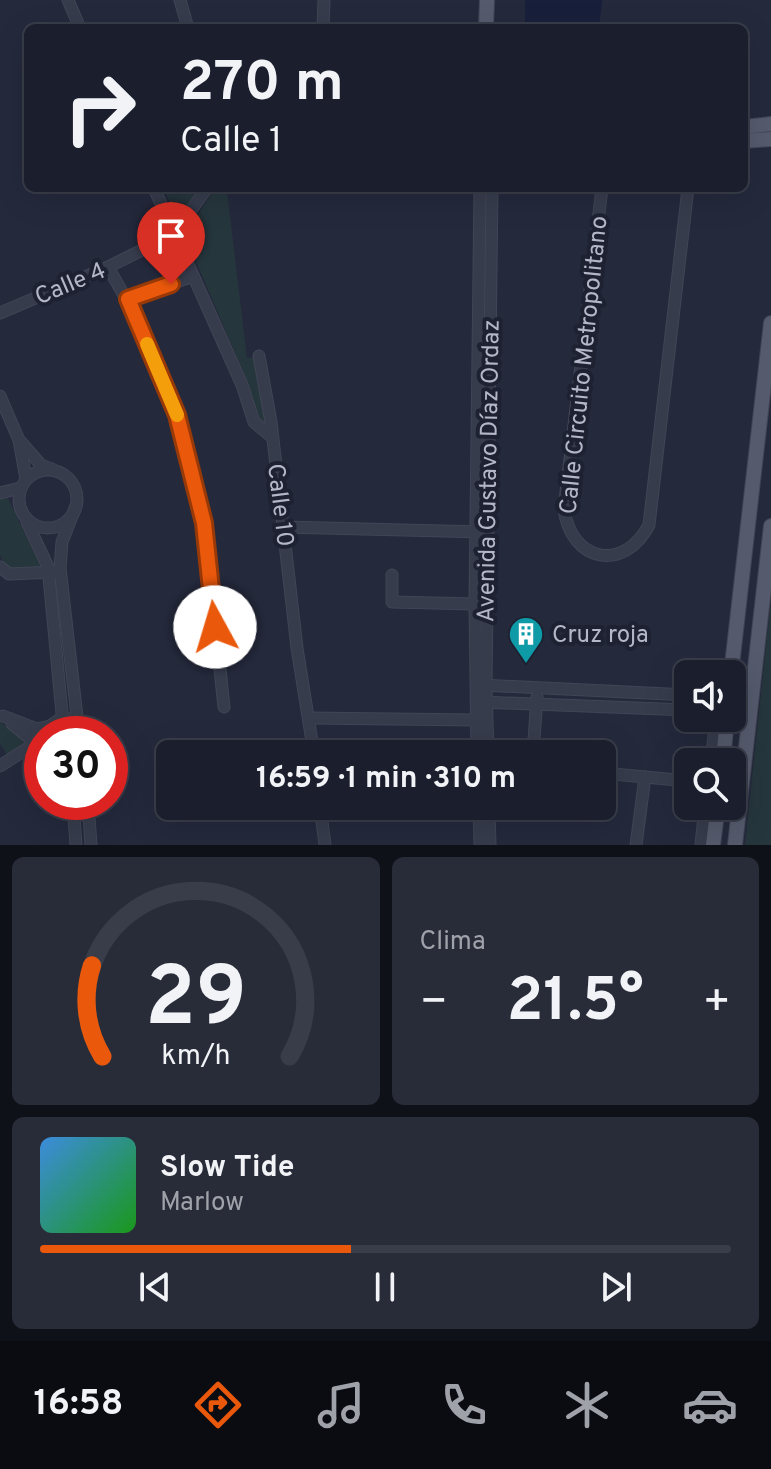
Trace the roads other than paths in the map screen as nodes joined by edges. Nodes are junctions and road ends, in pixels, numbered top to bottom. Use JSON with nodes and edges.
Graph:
{"nodes":[{"id":1,"x":68,"y":0,"type":"edge"},
{"id":2,"x":180,"y":0,"type":"edge"},
{"id":3,"x":324,"y":0,"type":"edge"},
{"id":4,"x":487,"y":0,"type":"edge"},
{"id":5,"x":496,"y":0,"type":"edge"},
{"id":6,"x":78,"y":24,"type":"edge"},
{"id":7,"x":187,"y":24,"type":"edge"},
{"id":8,"x":323,"y":24,"type":"edge"},
{"id":9,"x":486,"y":24,"type":"edge"},
{"id":10,"x":495,"y":24,"type":"edge"},
{"id":11,"x":771,"y":124,"type":"edge"},
{"id":12,"x":748,"y":127,"type":"edge"},
{"id":13,"x":771,"y":139,"type":"edge"},
{"id":14,"x":748,"y":141,"type":"edge"},
{"id":15,"x":156,"y":192,"type":"edge"},
{"id":16,"x":204,"y":192,"type":"edge"},
{"id":17,"x":480,"y":192,"type":"edge"},
{"id":18,"x":492,"y":192,"type":"edge"},
{"id":19,"x":602,"y":192,"type":"edge"},
{"id":20,"x":688,"y":192,"type":"edge"},
{"id":21,"x":174,"y":234,"type":"junction"},
{"id":22,"x":108,"y":267,"type":"junction"},
{"id":23,"x":193,"y":276,"type":"junction"},
{"id":24,"x":128,"y":299,"type":"junction"},
{"id":25,"x":0,"y":313,"type":"edge"},
{"id":26,"x":771,"y":323,"type":"edge"},
{"id":27,"x":259,"y":356,"type":"dead end"},
{"id":28,"x":0,"y":398,"type":"edge"},
{"id":29,"x":272,"y":437,"type":"junction"},
{"id":30,"x":19,"y":440,"type":"junction"},
{"id":31,"x":57,"y":471,"type":"junction"},
{"id":32,"x":23,"y":484,"type":"junction"},
{"id":33,"x":0,"y":493,"type":"edge"},
{"id":34,"x":76,"y":506,"type":"junction"},
{"id":35,"x":27,"y":522,"type":"junction"},
{"id":36,"x":771,"y":526,"type":"edge"},
{"id":37,"x":284,"y":527,"type":"junction"},
{"id":38,"x":482,"y":532,"type":"junction"},
{"id":39,"x":0,"y":567,"type":"edge"},
{"id":40,"x":54,"y":572,"type":"junction"},
{"id":41,"x":392,"y":575,"type":"dead end"},
{"id":42,"x":475,"y":604,"type":"junction"},
{"id":43,"x":733,"y":660,"type":"edge"},
{"id":44,"x":481,"y":685,"type":"junction"},
{"id":45,"x":537,"y":688,"type":"junction"},
{"id":46,"x":626,"y":693,"type":"junction"},
{"id":47,"x":674,"y":695,"type":"edge"},
{"id":48,"x":751,"y":695,"type":"junction"},
{"id":49,"x":746,"y":696,"type":"edge"},
{"id":50,"x":481,"y":702,"type":"junction"},
{"id":51,"x":537,"y":702,"type":"junction"},
{"id":52,"x":224,"y":707,"type":"dead end"},
{"id":53,"x":628,"y":707,"type":"junction"},
{"id":54,"x":674,"y":709,"type":"edge"},
{"id":55,"x":76,"y":714,"type":"joint"},
{"id":56,"x":2,"y":715,"type":"edge"},
{"id":57,"x":61,"y":716,"type":"edge"},
{"id":58,"x":66,"y":716,"type":"edge"},
{"id":59,"x":749,"y":717,"type":"joint"},
{"id":60,"x":309,"y":718,"type":"junction"},
{"id":61,"x":475,"y":720,"type":"junction"},
{"id":62,"x":24,"y":724,"type":"edge"},
{"id":63,"x":24,"y":733,"type":"edge"},
{"id":64,"x":312,"y":740,"type":"edge"},
{"id":65,"x":476,"y":740,"type":"edge"},
{"id":66,"x":486,"y":740,"type":"edge"},
{"id":67,"x":534,"y":740,"type":"edge"},
{"id":68,"x":24,"y":753,"type":"edge"},
{"id":69,"x":0,"y":766,"type":"edge"},
{"id":70,"x":616,"y":774,"type":"edge"},
{"id":71,"x":645,"y":777,"type":"junction"},
{"id":72,"x":674,"y":780,"type":"edge"},
{"id":73,"x":74,"y":820,"type":"edge"},
{"id":74,"x":89,"y":820,"type":"edge"},
{"id":75,"x":322,"y":820,"type":"edge"},
{"id":76,"x":479,"y":820,"type":"edge"},
{"id":77,"x":489,"y":820,"type":"edge"},
{"id":78,"x":704,"y":820,"type":"edge"},
{"id":79,"x":716,"y":820,"type":"edge"},
{"id":80,"x":76,"y":845,"type":"edge"},
{"id":81,"x":91,"y":845,"type":"edge"},
{"id":82,"x":325,"y":845,"type":"edge"},
{"id":83,"x":480,"y":845,"type":"edge"},
{"id":84,"x":490,"y":845,"type":"edge"},
{"id":85,"x":636,"y":845,"type":"edge"},
{"id":86,"x":701,"y":845,"type":"edge"},
{"id":87,"x":713,"y":845,"type":"edge"},
{"id":88,"x":735,"y":845,"type":"edge"}],
"edges":[{"from":1,"to":6,"type":"street"},
{"from":2,"to":7,"type":"street"},
{"from":3,"to":8,"type":"street"},
{"from":4,"to":9,"type":"main road"},
{"from":5,"to":10,"type":"main road"},
{"from":11,"to":12,"type":"main road"},
{"from":13,"to":14,"type":"main road"},
{"from":15,"to":21,"type":"street","name":"Calle 10"},
{"from":16,"to":21,"type":"street","name":"Calle 4"},
{"from":17,"to":38,"type":"street","name":"Avenida Gustavo Díaz Ordaz"},
{"from":18,"to":38,"type":"street","name":"Avenida Gustavo Díaz Ordaz"},
{"from":19,"to":20,"type":"street","name":"Calle Circuito Metropolitano"},
{"from":21,"to":22,"type":"street","name":"Calle 4"},
{"from":21,"to":23,"type":"street","name":"Calle 10"},
{"from":22,"to":24,"type":"street"},
{"from":22,"to":25,"type":"street","name":"Calle 4"},
{"from":23,"to":24,"type":"street"},
{"from":23,"to":29,"type":"street","name":"Calle 10"},
{"from":24,"to":52,"type":"street"},
{"from":26,"to":43,"type":"main road"},
{"from":27,"to":29,"type":"street"},
{"from":28,"to":30,"type":"street"},
{"from":29,"to":37,"type":"street","name":"Calle 10"},
{"from":30,"to":31,"type":"street"},
{"from":30,"to":32,"type":"street"},
{"from":31,"to":32,"type":"street"},
{"from":31,"to":34,"type":"street"},
{"from":32,"to":33,"type":"street"},
{"from":32,"to":35,"type":"street"},
{"from":34,"to":35,"type":"street"},
{"from":34,"to":40,"type":"street"},
{"from":35,"to":40,"type":"street"},
{"from":36,"to":48,"type":"main road"},
{"from":37,"to":38,"type":"street"},
{"from":37,"to":60,"type":"street","name":"Calle 10"},
{"from":38,"to":42,"type":"street","name":"Avenida Gustavo Díaz Ordaz"},
{"from":38,"to":44,"type":"street","name":"Avenida Gustavo Díaz Ordaz"},
{"from":39,"to":40,"type":"street"},
{"from":40,"to":55,"type":"street"},
{"from":40,"to":57,"type":"street"},
{"from":41,"to":42,"type":"street"},
{"from":42,"to":44,"type":"street","name":"Avenida Gustavo Díaz Ordaz"},
{"from":44,"to":45,"type":"street"},
{"from":44,"to":50,"type":"street","name":"Avenida Gustavo Díaz Ordaz"},
{"from":45,"to":46,"type":"street"},
{"from":45,"to":51,"type":"street"},
{"from":46,"to":47,"type":"street"},
{"from":46,"to":53,"type":"street"},
{"from":48,"to":49,"type":"street"},
{"from":48,"to":59,"type":"main road"},
{"from":50,"to":51,"type":"street"},
{"from":50,"to":61,"type":"street","name":"Avenida Gustavo Díaz Ordaz"},
{"from":50,"to":66,"type":"street","name":"Avenida Gustavo Díaz Ordaz"},
{"from":51,"to":53,"type":"street"},
{"from":51,"to":67,"type":"street"},
{"from":53,"to":54,"type":"street"},
{"from":55,"to":58,"type":"street"},
{"from":56,"to":62,"type":"street"},
{"from":56,"to":63,"type":"street"},
{"from":59,"to":88,"type":"main road"},
{"from":60,"to":61,"type":"street"},
{"from":60,"to":64,"type":"street","name":"Calle 10"},
{"from":61,"to":65,"type":"street","name":"Avenida Gustavo Díaz Ordaz"},
{"from":68,"to":69,"type":"street"},
{"from":70,"to":71,"type":"street"},
{"from":71,"to":72,"type":"street"},
{"from":71,"to":85,"type":"street"},
{"from":73,"to":80,"type":"street"},
{"from":74,"to":81,"type":"street"},
{"from":75,"to":82,"type":"street"},
{"from":76,"to":83,"type":"street"},
{"from":77,"to":84,"type":"street"},
{"from":78,"to":86,"type":"street"},
{"from":79,"to":87,"type":"main road"}]}
